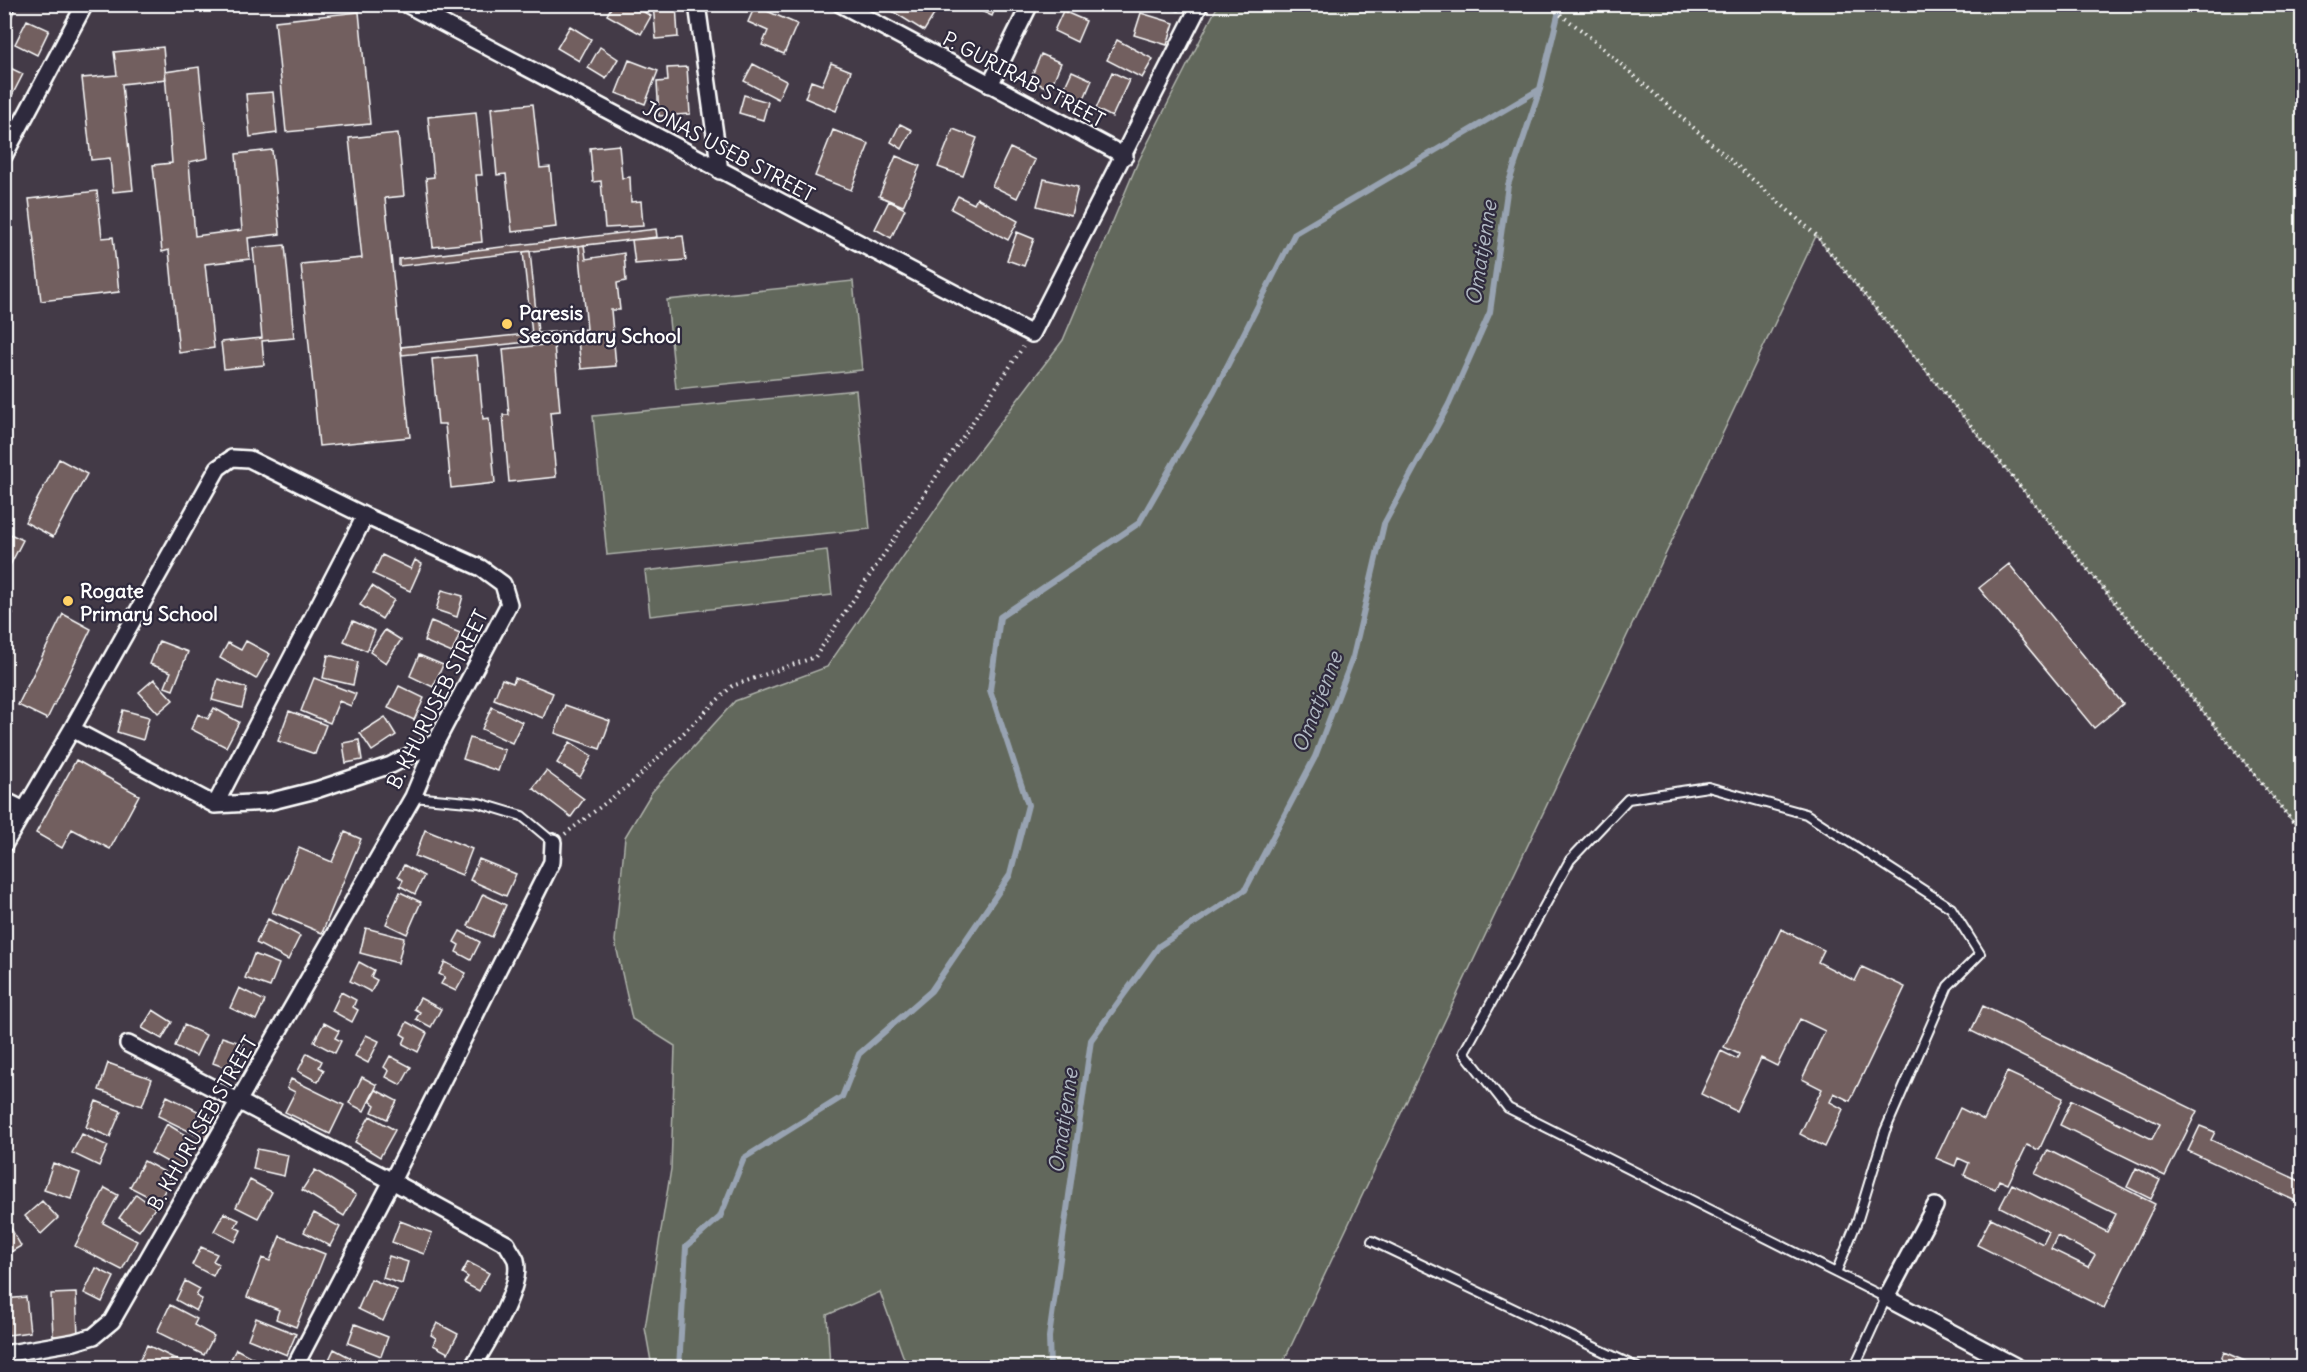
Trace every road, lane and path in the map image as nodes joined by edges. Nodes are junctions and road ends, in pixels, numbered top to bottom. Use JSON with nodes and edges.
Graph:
{"nodes":[{"id":1,"x":406,"y":4,"type":"edge"},
{"id":2,"x":697,"y":4,"type":"edge"},
{"id":3,"x":840,"y":4,"type":"edge"},
{"id":4,"x":1030,"y":4,"type":"edge"},
{"id":5,"x":1200,"y":4,"type":"edge"},
{"id":6,"x":1546,"y":4,"type":"edge"},
{"id":7,"x":80,"y":6,"type":"edge"},
{"id":8,"x":990,"y":85,"type":"junction"},
{"id":9,"x":6,"y":151,"type":"edge"},
{"id":10,"x":1125,"y":156,"type":"junction"},
{"id":11,"x":720,"y":171,"type":"junction"},
{"id":12,"x":1032,"y":334,"type":"junction"},
{"id":13,"x":365,"y":516,"type":"junction"},
{"id":14,"x":72,"y":729,"type":"junction"},
{"id":15,"x":436,"y":742,"type":"junction"},
{"id":16,"x":413,"y":797,"type":"junction"},
{"id":17,"x":4,"y":800,"type":"edge"},
{"id":18,"x":214,"y":805,"type":"junction"},
{"id":19,"x":24,"y":810,"type":"junction"},
{"id":20,"x":2302,"y":833,"type":"edge"},
{"id":21,"x":553,"y":842,"type":"junction"},
{"id":22,"x":4,"y":845,"type":"edge"},
{"id":23,"x":128,"y":1044,"type":"dead end"},
{"id":24,"x":239,"y":1101,"type":"junction"},
{"id":25,"x":392,"y":1180,"type":"junction"},
{"id":26,"x":1935,"y":1206,"type":"dead end"},
{"id":27,"x":1372,"y":1241,"type":"dead end"},
{"id":28,"x":1836,"y":1273,"type":"junction"},
{"id":29,"x":1886,"y":1298,"type":"junction"},
{"id":30,"x":4,"y":1354,"type":"edge"},
{"id":31,"x":294,"y":1368,"type":"edge"},
{"id":32,"x":472,"y":1368,"type":"edge"},
{"id":33,"x":1638,"y":1368,"type":"edge"},
{"id":34,"x":1854,"y":1368,"type":"edge"},
{"id":35,"x":2019,"y":1368,"type":"edge"}],
"edges":[{"from":1,"to":11,"type":"street","name":"JONAS USEB STREET"},
{"from":2,"to":11,"type":"street"},
{"from":3,"to":8,"type":"street","name":"P. GURIRAB STREET"},
{"from":4,"to":8,"type":"street"},
{"from":5,"to":10,"type":"street"},
{"from":6,"to":20,"type":"path"},
{"from":7,"to":9,"type":"street"},
{"from":8,"to":10,"type":"street","name":"P. GURIRAB STREET"},
{"from":10,"to":12,"type":"street"},
{"from":11,"to":12,"type":"street","name":"JONAS USEB STREET"},
{"from":12,"to":21,"type":"path"},
{"from":13,"to":14,"type":"street","name":"B. KHURUSEB STREET"},
{"from":13,"to":15,"type":"street","name":"B. KHURUSEB STREET"},
{"from":13,"to":18,"type":"street"},
{"from":14,"to":18,"type":"street"},
{"from":14,"to":19,"type":"street","name":"B. KHURUSEB STREET"},
{"from":15,"to":16,"type":"street","name":"B. KHURUSEB STREET"},
{"from":15,"to":18,"type":"street"},
{"from":16,"to":21,"type":"lane"},
{"from":16,"to":24,"type":"street","name":"B. KHURUSEB STREET"},
{"from":17,"to":19,"type":"street"},
{"from":19,"to":22,"type":"street","name":"B. KHURUSEB STREET"},
{"from":21,"to":25,"type":"street"},
{"from":23,"to":24,"type":"street"},
{"from":24,"to":25,"type":"street"},
{"from":24,"to":30,"type":"street","name":"B. KHURUSEB STREET"},
{"from":25,"to":31,"type":"street"},
{"from":25,"to":32,"type":"street"},
{"from":26,"to":29,"type":"street"},
{"from":27,"to":33,"type":"lane"},
{"from":28,"to":28,"type":"lane"},
{"from":28,"to":29,"type":"lane"},
{"from":29,"to":34,"type":"lane"},
{"from":29,"to":35,"type":"street"}]}
